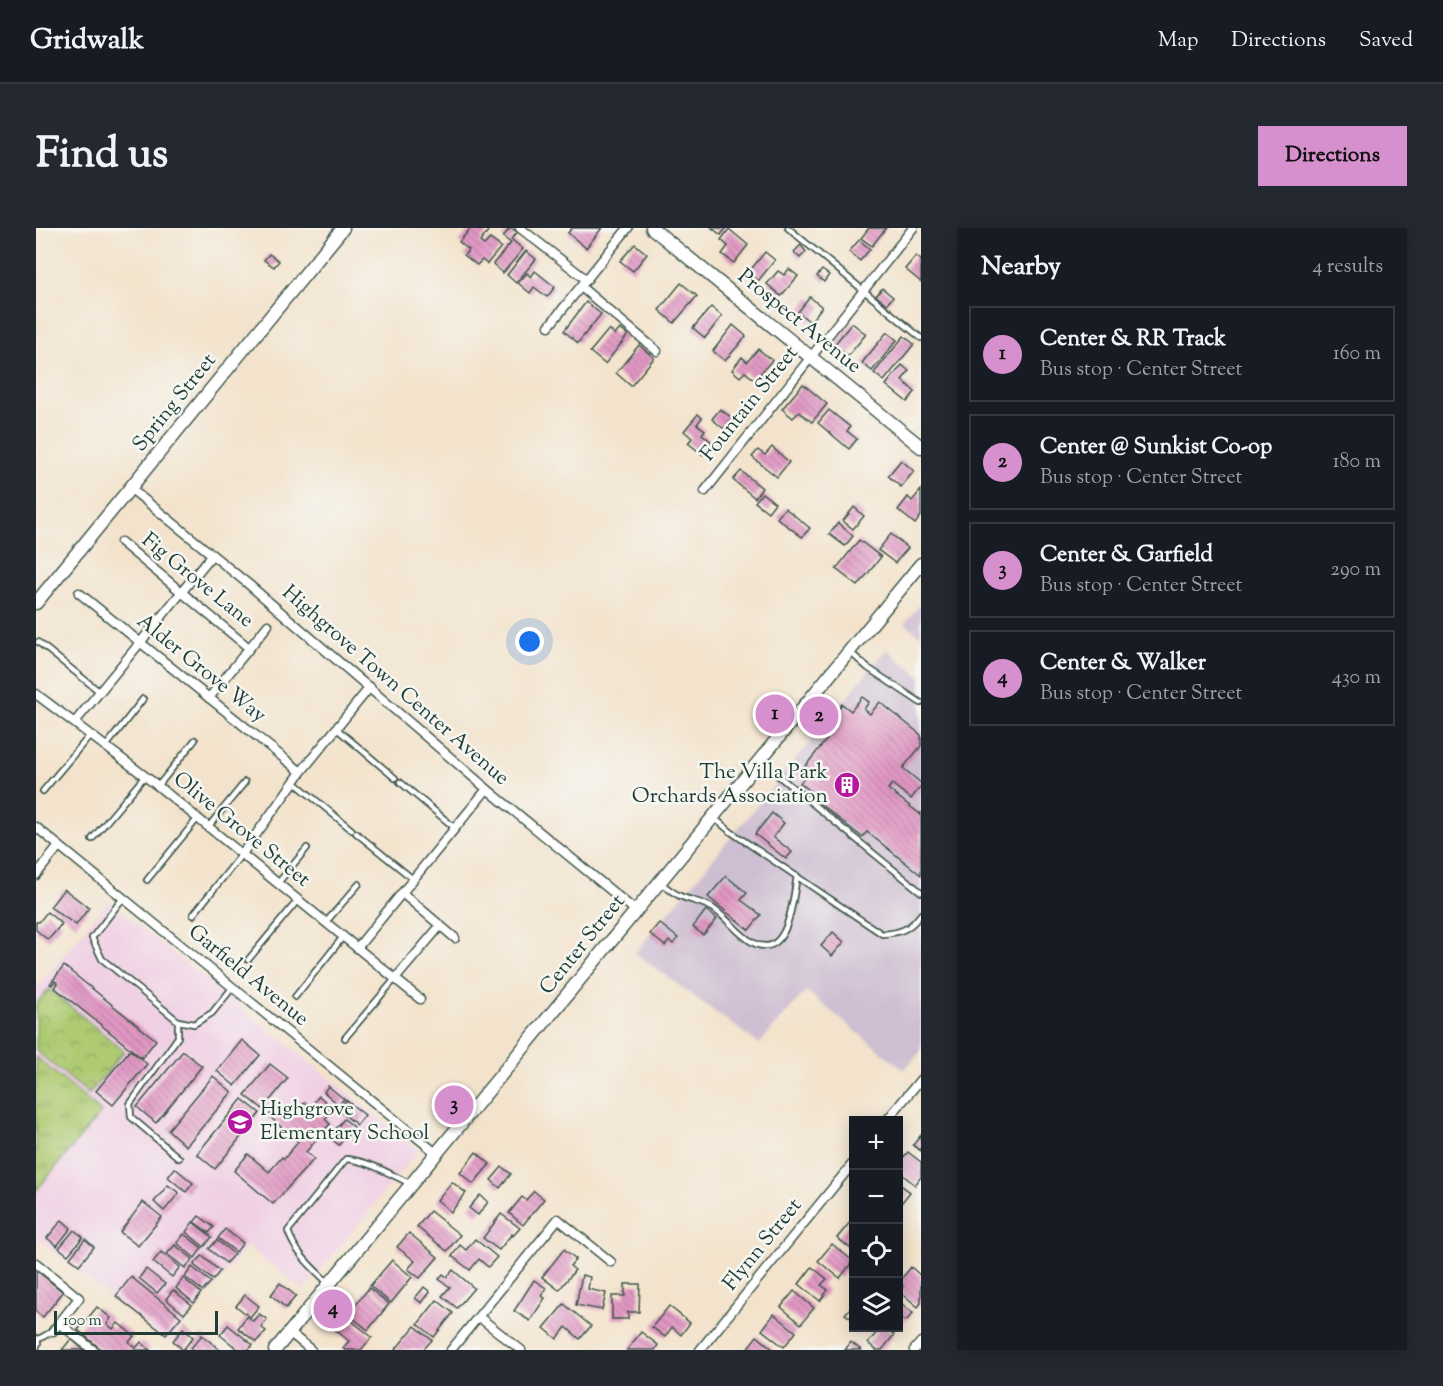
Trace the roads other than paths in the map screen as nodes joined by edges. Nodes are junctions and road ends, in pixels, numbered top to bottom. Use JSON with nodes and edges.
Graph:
{"nodes":[{"id":1,"x":344,"y":228,"type":"edge"},
{"id":2,"x":520,"y":228,"type":"edge"},
{"id":3,"x":628,"y":228,"type":"edge"},
{"id":4,"x":652,"y":228,"type":"edge"},
{"id":5,"x":788,"y":228,"type":"edge"},
{"id":6,"x":913,"y":228,"type":"edge"},
{"id":7,"x":584,"y":283,"type":"junction"},
{"id":8,"x":863,"y":292,"type":"junction"},
{"id":9,"x":549,"y":326,"type":"dead end"},
{"id":10,"x":921,"y":338,"type":"edge"},
{"id":11,"x":657,"y":351,"type":"dead end"},
{"id":12,"x":811,"y":357,"type":"junction"},
{"id":13,"x":921,"y":447,"type":"edge"},
{"id":14,"x":130,"y":488,"type":"junction"},
{"id":15,"x":705,"y":491,"type":"dead end"},
{"id":16,"x":121,"y":542,"type":"dead end"},
{"id":17,"x":212,"y":555,"type":"junction"},
{"id":18,"x":920,"y":568,"type":"edge"},
{"id":19,"x":180,"y":592,"type":"junction"},
{"id":20,"x":79,"y":593,"type":"dead end"},
{"id":21,"x":36,"y":603,"type":"edge"},
{"id":22,"x":268,"y":625,"type":"dead end"},
{"id":23,"x":38,"y":642,"type":"dead end"},
{"id":24,"x":140,"y":644,"type":"junction"},
{"id":25,"x":249,"y":648,"type":"junction"},
{"id":26,"x":849,"y":651,"type":"junction"},
{"id":27,"x":370,"y":687,"type":"junction"},
{"id":28,"x":100,"y":692,"type":"junction"},
{"id":29,"x":37,"y":696,"type":"edge"},
{"id":30,"x":209,"y":698,"type":"junction"},
{"id":31,"x":143,"y":699,"type":"dead end"},
{"id":32,"x":921,"y":703,"type":"edge"},
{"id":33,"x":75,"y":722,"type":"junction"},
{"id":34,"x":337,"y":729,"type":"junction"},
{"id":35,"x":91,"y":734,"type":"junction"},
{"id":36,"x":195,"y":740,"type":"dead end"},
{"id":37,"x":107,"y":745,"type":"junction"},
{"id":38,"x":759,"y":760,"type":"junction"},
{"id":39,"x":301,"y":772,"type":"junction"},
{"id":40,"x":145,"y":776,"type":"junction"},
{"id":41,"x":245,"y":782,"type":"dead end"},
{"id":42,"x":294,"y":782,"type":"junction"},
{"id":43,"x":158,"y":786,"type":"junction"},
{"id":44,"x":487,"y":789,"type":"junction"},
{"id":45,"x":43,"y":791,"type":"dead end"},
{"id":46,"x":713,"y":817,"type":"junction"},
{"id":47,"x":198,"y":818,"type":"junction"},
{"id":48,"x":208,"y":826,"type":"junction"},
{"id":49,"x":36,"y":827,"type":"edge"},
{"id":50,"x":455,"y":828,"type":"junction"},
{"id":51,"x":92,"y":839,"type":"dead end"},
{"id":52,"x":59,"y":846,"type":"junction"},
{"id":53,"x":306,"y":848,"type":"dead end"},
{"id":54,"x":242,"y":854,"type":"junction"},
{"id":55,"x":36,"y":875,"type":"edge"},
{"id":56,"x":797,"y":876,"type":"junction"},
{"id":57,"x":413,"y":879,"type":"junction"},
{"id":58,"x":147,"y":880,"type":"dead end"},
{"id":59,"x":659,"y":882,"type":"junction"},
{"id":60,"x":278,"y":883,"type":"junction"},
{"id":61,"x":359,"y":884,"type":"dead end"},
{"id":62,"x":921,"y":892,"type":"edge"},
{"id":63,"x":402,"y":893,"type":"junction"},
{"id":64,"x":123,"y":898,"type":"junction"},
{"id":65,"x":298,"y":900,"type":"junction"},
{"id":66,"x":636,"y":911,"type":"junction"},
{"id":67,"x":921,"y":914,"type":"edge"},
{"id":68,"x":194,"y":915,"type":"dead end"},
{"id":69,"x":326,"y":922,"type":"junction"},
{"id":70,"x":440,"y":926,"type":"junction"},
{"id":71,"x":343,"y":937,"type":"junction"},
{"id":72,"x":454,"y":938,"type":"dead end"},
{"id":73,"x":357,"y":948,"type":"junction"},
{"id":74,"x":248,"y":960,"type":"dead end"},
{"id":75,"x":395,"y":979,"type":"junction"},
{"id":76,"x":234,"y":987,"type":"junction"},
{"id":77,"x":295,"y":997,"type":"dead end"},
{"id":78,"x":420,"y":999,"type":"dead end"},
{"id":79,"x":178,"y":1021,"type":"junction"},
{"id":80,"x":345,"y":1038,"type":"dead end"},
{"id":81,"x":921,"y":1079,"type":"edge"},
{"id":82,"x":890,"y":1116,"type":"edge"},
{"id":83,"x":436,"y":1153,"type":"junction"},
{"id":84,"x":179,"y":1158,"type":"dead end"},
{"id":85,"x":849,"y":1168,"type":"edge"},
{"id":86,"x":411,"y":1184,"type":"junction"},
{"id":87,"x":611,"y":1262,"type":"dead end"},
{"id":88,"x":36,"y":1263,"type":"edge"},
{"id":89,"x":329,"y":1284,"type":"junction"},
{"id":90,"x":479,"y":1317,"type":"junction"},
{"id":91,"x":59,"y":1323,"type":"junction"},
{"id":92,"x":53,"y":1331,"type":"joint"},
{"id":93,"x":289,"y":1332,"type":"junction"},
{"id":94,"x":36,"y":1339,"type":"edge"},
{"id":95,"x":921,"y":1342,"type":"edge"},
{"id":96,"x":37,"y":1349,"type":"edge"},
{"id":97,"x":93,"y":1350,"type":"edge"},
{"id":98,"x":275,"y":1350,"type":"edge"},
{"id":99,"x":311,"y":1350,"type":"edge"},
{"id":100,"x":451,"y":1350,"type":"edge"},
{"id":101,"x":521,"y":1350,"type":"edge"},
{"id":102,"x":700,"y":1350,"type":"edge"},
{"id":103,"x":914,"y":1350,"type":"edge"}],
"edges":[{"from":1,"to":14,"type":"main road","name":"Spring Street"},
{"from":2,"to":7,"type":"street"},
{"from":3,"to":7,"type":"street"},
{"from":4,"to":12,"type":"main road","name":"Prospect Avenue"},
{"from":5,"to":8,"type":"lane"},
{"from":6,"to":8,"type":"street","name":"Fountain Street"},
{"from":7,"to":9,"type":"street"},
{"from":7,"to":11,"type":"street"},
{"from":8,"to":10,"type":"lane"},
{"from":8,"to":12,"type":"street","name":"Fountain Street"},
{"from":12,"to":13,"type":"main road","name":"Prospect Avenue"},
{"from":12,"to":15,"type":"street","name":"Fountain Street"},
{"from":14,"to":17,"type":"street","name":"Highgrove Town Center Avenue"},
{"from":14,"to":21,"type":"main road","name":"Spring Street"},
{"from":16,"to":19,"type":"street","name":"Fig Grove Lane"},
{"from":17,"to":19,"type":"street"},
{"from":17,"to":27,"type":"street","name":"Highgrove Town Center Avenue"},
{"from":18,"to":26,"type":"main road","name":"Center Street"},
{"from":19,"to":24,"type":"street"},
{"from":19,"to":25,"type":"street","name":"Fig Grove Lane"},
{"from":20,"to":24,"type":"street","name":"Alder Grove Way"},
{"from":22,"to":25,"type":"street"},
{"from":23,"to":28,"type":"lane"},
{"from":24,"to":28,"type":"street"},
{"from":24,"to":30,"type":"street","name":"Alder Grove Way"},
{"from":25,"to":30,"type":"street"},
{"from":26,"to":32,"type":"lane"},
{"from":26,"to":38,"type":"main road","name":"Center Street"},
{"from":27,"to":34,"type":"street"},
{"from":27,"to":44,"type":"street","name":"Highgrove Town Center Avenue"},
{"from":28,"to":33,"type":"street"},
{"from":29,"to":33,"type":"street","name":"Olive Grove Street"},
{"from":30,"to":39,"type":"street","name":"Alder Grove Way"},
{"from":31,"to":37,"type":"lane"},
{"from":33,"to":35,"type":"street","name":"Olive Grove Street"},
{"from":34,"to":39,"type":"street"},
{"from":34,"to":50,"type":"lane"},
{"from":35,"to":37,"type":"street","name":"Olive Grove Street"},
{"from":35,"to":45,"type":"lane"},
{"from":36,"to":43,"type":"lane"},
{"from":37,"to":40,"type":"street","name":"Olive Grove Street"},
{"from":38,"to":46,"type":"main road","name":"Center Street"},
{"from":38,"to":62,"type":"lane"},
{"from":39,"to":42,"type":"street"},
{"from":40,"to":43,"type":"street","name":"Olive Grove Street"},
{"from":40,"to":51,"type":"lane"},
{"from":41,"to":48,"type":"lane"},
{"from":42,"to":54,"type":"street"},
{"from":42,"to":57,"type":"lane"},
{"from":43,"to":47,"type":"street","name":"Olive Grove Street"},
{"from":44,"to":50,"type":"street"},
{"from":44,"to":66,"type":"street","name":"Highgrove Town Center Avenue"},
{"from":46,"to":56,"type":"lane"},
{"from":46,"to":59,"type":"main road","name":"Center Street"},
{"from":47,"to":48,"type":"street","name":"Olive Grove Street"},
{"from":47,"to":58,"type":"lane"},
{"from":48,"to":54,"type":"street","name":"Olive Grove Street"},
{"from":49,"to":52,"type":"street","name":"Garfield Avenue"},
{"from":50,"to":57,"type":"street"},
{"from":52,"to":55,"type":"street"},
{"from":52,"to":64,"type":"street","name":"Garfield Avenue"},
{"from":53,"to":60,"type":"lane"},
{"from":54,"to":60,"type":"street","name":"Olive Grove Street"},
{"from":54,"to":68,"type":"lane"},
{"from":56,"to":59,"type":"lane"},
{"from":56,"to":67,"type":"lane"},
{"from":57,"to":63,"type":"street"},
{"from":59,"to":66,"type":"main road","name":"Center Street"},
{"from":60,"to":65,"type":"street","name":"Olive Grove Street"},
{"from":61,"to":69,"type":"lane"},
{"from":63,"to":70,"type":"street"},
{"from":63,"to":73,"type":"street"},
{"from":64,"to":76,"type":"street","name":"Garfield Avenue"},
{"from":64,"to":79,"type":"lane"},
{"from":65,"to":69,"type":"street","name":"Olive Grove Street"},
{"from":65,"to":74,"type":"lane"},
{"from":66,"to":83,"type":"main road","name":"Center Street"},
{"from":69,"to":71,"type":"street","name":"Olive Grove Street"},
{"from":70,"to":72,"type":"street"},
{"from":70,"to":75,"type":"street"},
{"from":71,"to":73,"type":"street","name":"Olive Grove Street"},
{"from":71,"to":77,"type":"lane"},
{"from":73,"to":75,"type":"street","name":"Olive Grove Street"},
{"from":75,"to":78,"type":"street","name":"Olive Grove Street"},
{"from":75,"to":80,"type":"lane"},
{"from":76,"to":79,"type":"lane"},
{"from":76,"to":83,"type":"street","name":"Garfield Avenue"},
{"from":79,"to":84,"type":"lane"},
{"from":81,"to":82,"type":"street"},
{"from":83,"to":86,"type":"main road","name":"Center Street"},
{"from":85,"to":102,"type":"street","name":"Flynn Street"},
{"from":86,"to":89,"type":"main road","name":"Center Street"},
{"from":86,"to":89,"type":"lane"},
{"from":87,"to":90,"type":"street"},
{"from":88,"to":91,"type":"street"},
{"from":89,"to":93,"type":"main road","name":"Center Street"},
{"from":90,"to":100,"type":"street"},
{"from":90,"to":101,"type":"street"},
{"from":91,"to":92,"type":"street"},
{"from":91,"to":97,"type":"street"},
{"from":92,"to":94,"type":"lane"},
{"from":93,"to":98,"type":"main road","name":"Center Street"},
{"from":93,"to":99,"type":"street"},
{"from":94,"to":96,"type":"lane"},
{"from":95,"to":103,"type":"street"}]}
